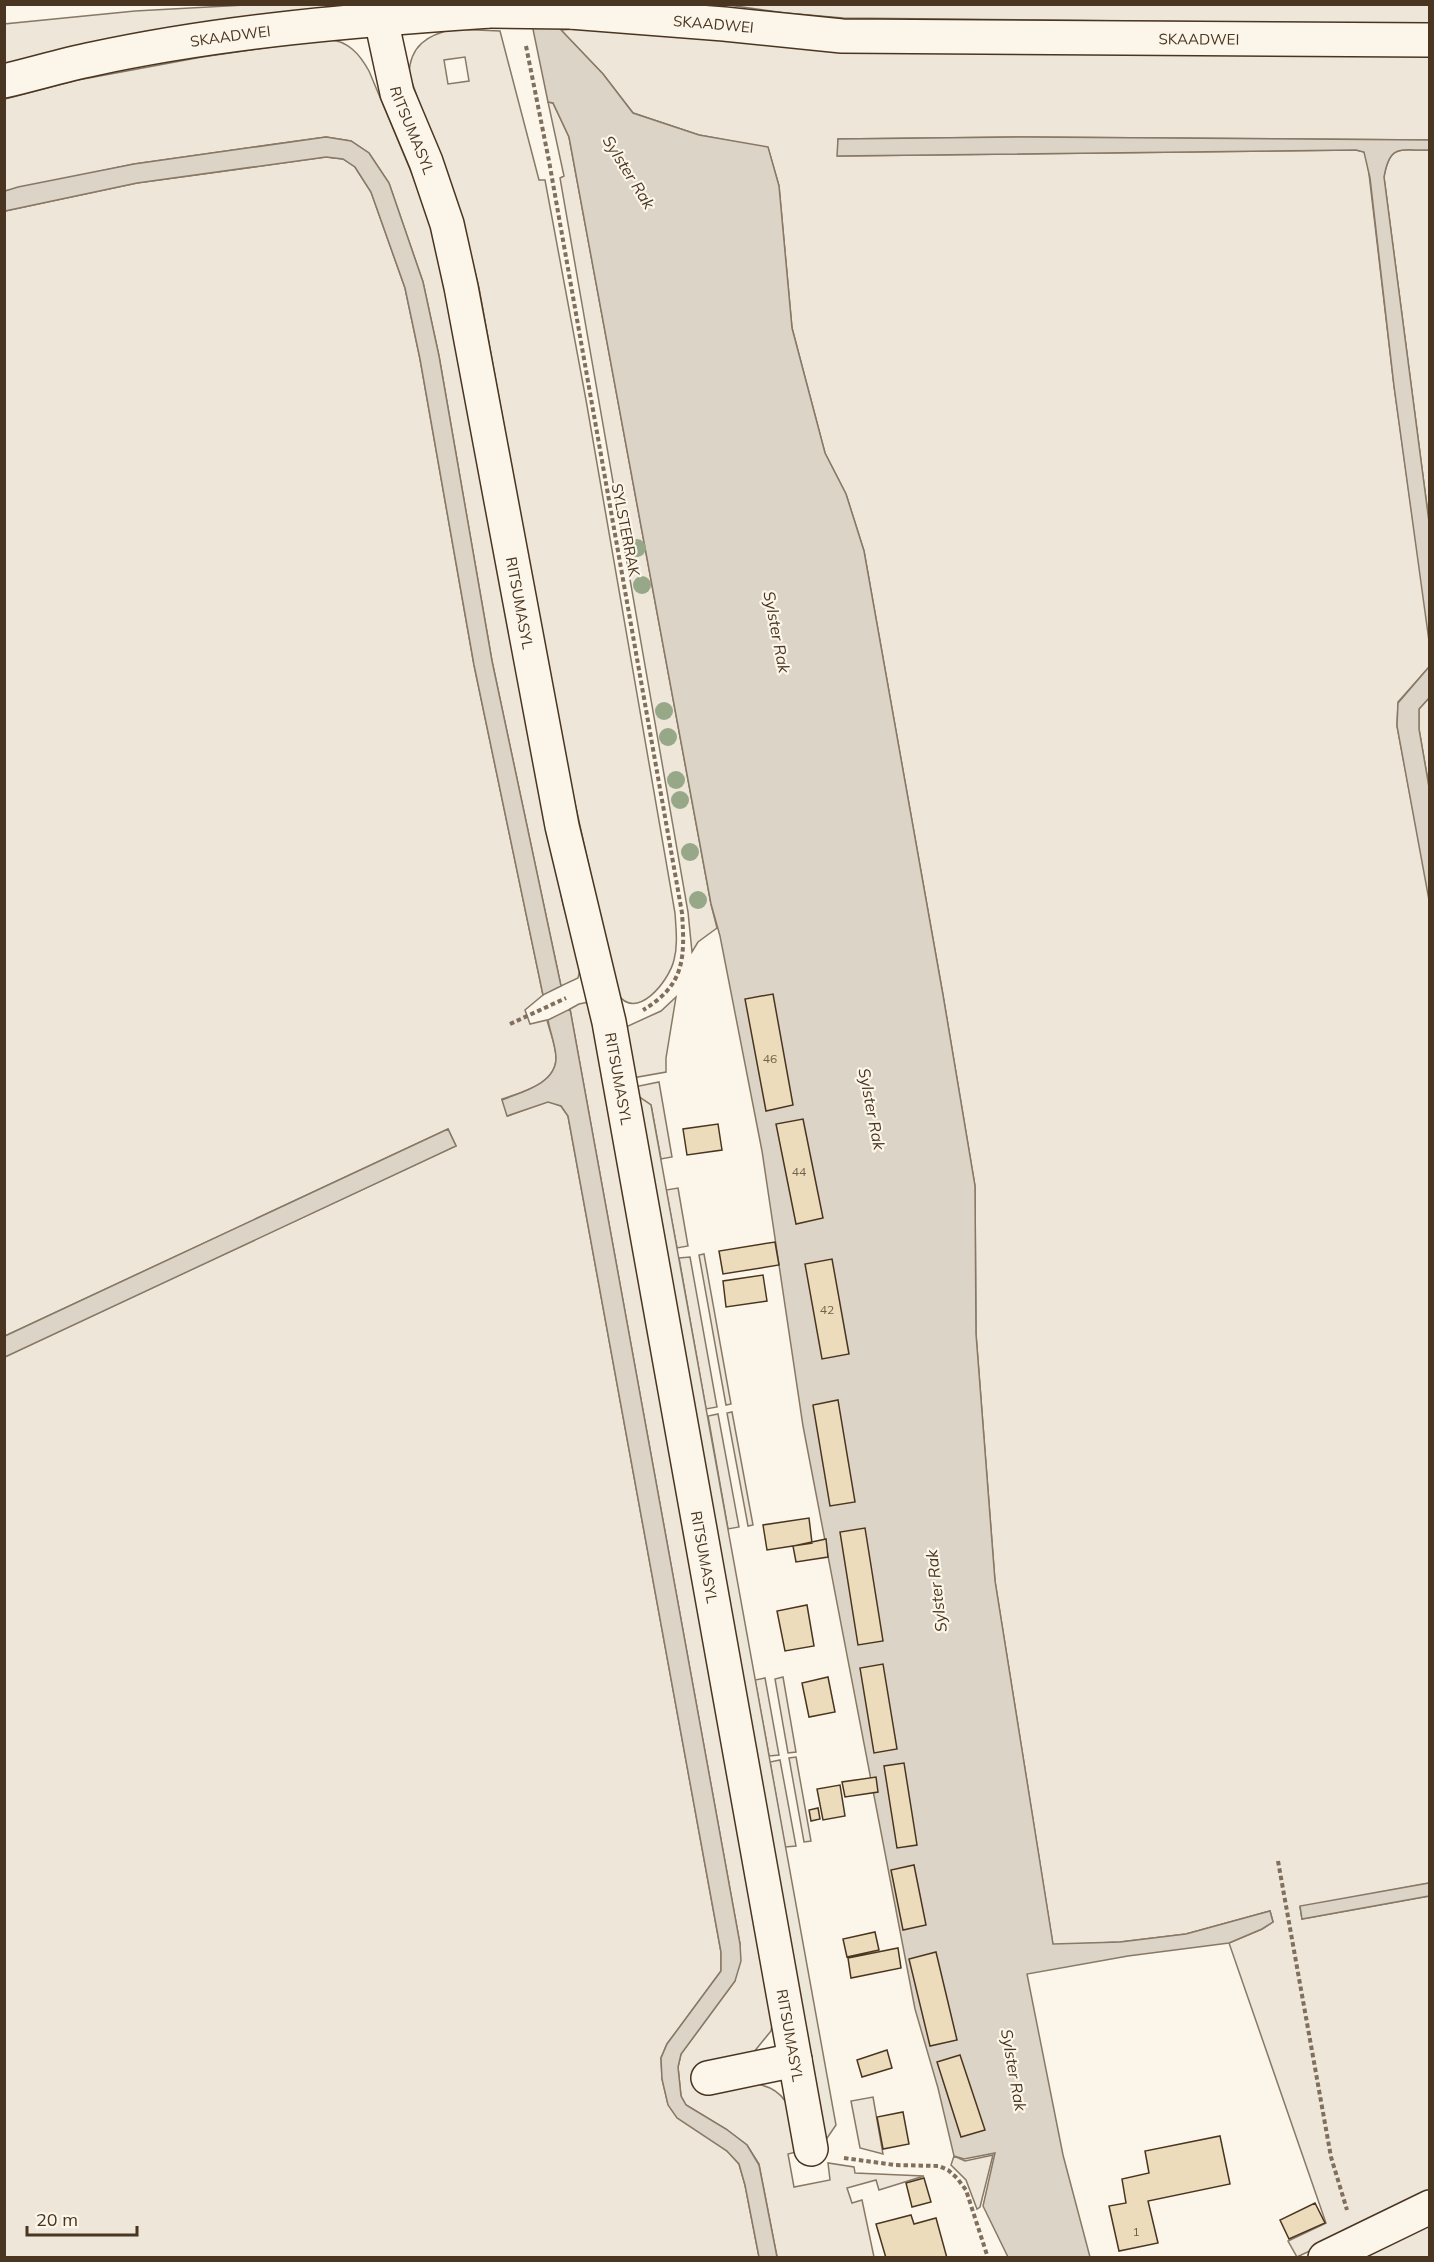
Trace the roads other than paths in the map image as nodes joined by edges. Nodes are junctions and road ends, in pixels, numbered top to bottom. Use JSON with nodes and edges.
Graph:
{"nodes":[{"id":1,"x":381,"y":19,"type":"junction"},
{"id":2,"x":1430,"y":40,"type":"edge"},
{"id":3,"x":4,"y":81,"type":"edge"},
{"id":4,"x":795,"y":2060,"type":"junction"},
{"id":5,"x":708,"y":2078,"type":"dead end"},
{"id":6,"x":812,"y":2149,"type":"dead end"},
{"id":7,"x":1430,"y":2207,"type":"edge"},
{"id":8,"x":1325,"y":2258,"type":"edge"}],
"edges":[{"from":1,"to":2,"type":"street","name":"SKAADWEI","bridge":true},
{"from":1,"to":3,"type":"street","name":"SKAADWEI"},
{"from":1,"to":4,"type":"street","name":"RITSUMASYL"},
{"from":4,"to":5,"type":"street"},
{"from":4,"to":6,"type":"street","name":"RITSUMASYL"},
{"from":7,"to":8,"type":"street"}]}
